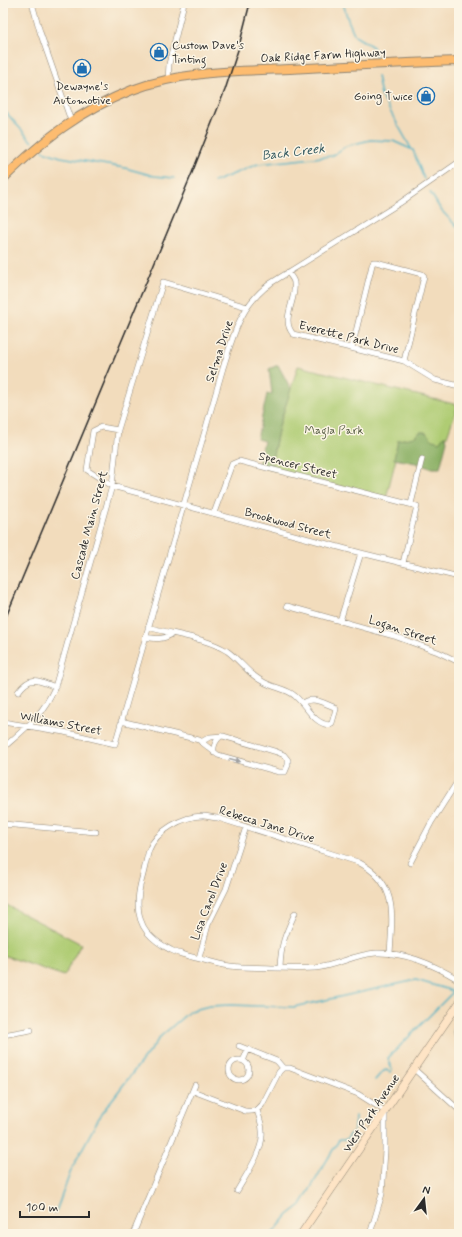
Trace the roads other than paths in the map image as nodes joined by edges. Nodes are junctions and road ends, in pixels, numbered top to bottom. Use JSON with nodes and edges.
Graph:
{"nodes":[{"id":1,"x":32,"y":3,"type":"edge"},
{"id":2,"x":184,"y":3,"type":"edge"},
{"id":3,"x":459,"y":61,"type":"edge"},
{"id":4,"x":168,"y":80,"type":"junction"},
{"id":5,"x":71,"y":121,"type":"junction"},
{"id":6,"x":458,"y":166,"type":"edge"},
{"id":7,"x":3,"y":179,"type":"edge"},
{"id":8,"x":288,"y":272,"type":"junction"},
{"id":9,"x":247,"y":307,"type":"junction"},
{"id":10,"x":352,"y":348,"type":"junction"},
{"id":11,"x":404,"y":361,"type":"junction"},
{"id":12,"x":459,"y":386,"type":"edge"},
{"id":13,"x":118,"y":430,"type":"junction"},
{"id":14,"x":422,"y":459,"type":"dead end"},
{"id":15,"x":112,"y":486,"type":"junction"},
{"id":16,"x":411,"y":504,"type":"junction"},
{"id":17,"x":184,"y":505,"type":"junction"},
{"id":18,"x":214,"y":513,"type":"junction"},
{"id":19,"x":360,"y":553,"type":"junction"},
{"id":20,"x":402,"y":563,"type":"junction"},
{"id":21,"x":459,"y":577,"type":"edge"},
{"id":22,"x":287,"y":606,"type":"dead end"},
{"id":23,"x":340,"y":621,"type":"junction"},
{"id":24,"x":148,"y":627,"type":"junction"},
{"id":25,"x":172,"y":634,"type":"junction"},
{"id":26,"x":145,"y":637,"type":"junction"},
{"id":27,"x":459,"y":662,"type":"edge"},
{"id":28,"x":55,"y":687,"type":"junction"},
{"id":29,"x":18,"y":692,"type":"dead end"},
{"id":30,"x":302,"y":703,"type":"junction"},
{"id":31,"x":121,"y":721,"type":"junction"},
{"id":32,"x":3,"y":722,"type":"edge"},
{"id":33,"x":28,"y":726,"type":"junction"},
{"id":34,"x":221,"y":736,"type":"junction"},
{"id":35,"x":201,"y":742,"type":"junction"},
{"id":36,"x":115,"y":744,"type":"joint"},
{"id":37,"x":3,"y":748,"type":"edge"},
{"id":38,"x":214,"y":753,"type":"junction"},
{"id":39,"x":459,"y":779,"type":"edge"},
{"id":40,"x":3,"y":824,"type":"edge"},
{"id":41,"x":246,"y":828,"type":"junction"},
{"id":42,"x":96,"y":832,"type":"dead end"},
{"id":43,"x":410,"y":863,"type":"dead end"},
{"id":44,"x":295,"y":913,"type":"dead end"},
{"id":45,"x":390,"y":954,"type":"junction"},
{"id":46,"x":199,"y":958,"type":"junction"},
{"id":47,"x":280,"y":968,"type":"junction"},
{"id":48,"x":459,"y":980,"type":"edge"},
{"id":49,"x":459,"y":1003,"type":"edge"},
{"id":50,"x":31,"y":1030,"type":"dead end"},
{"id":51,"x":3,"y":1035,"type":"edge"},
{"id":52,"x":239,"y":1046,"type":"dead end"},
{"id":53,"x":248,"y":1049,"type":"junction"},
{"id":54,"x":243,"y":1061,"type":"dead end"},
{"id":55,"x":283,"y":1068,"type":"junction"},
{"id":56,"x":414,"y":1069,"type":"junction"},
{"id":57,"x":195,"y":1085,"type":"dead end"},
{"id":58,"x":193,"y":1091,"type":"junction"},
{"id":59,"x":257,"y":1110,"type":"junction"},
{"id":60,"x":459,"y":1110,"type":"edge"},
{"id":61,"x":385,"y":1111,"type":"junction"},
{"id":62,"x":237,"y":1191,"type":"dead end"},
{"id":63,"x":133,"y":1234,"type":"edge"},
{"id":64,"x":301,"y":1234,"type":"edge"},
{"id":65,"x":370,"y":1234,"type":"edge"}],
"edges":[{"from":1,"to":5,"type":"street"},
{"from":2,"to":4,"type":"street"},
{"from":3,"to":4,"type":"main road","name":"Oak Ridge Farm Highway"},
{"from":4,"to":5,"type":"main road","name":"Oak Ridge Farm Highway"},
{"from":5,"to":7,"type":"main road","name":"Oak Ridge Farm Highway"},
{"from":6,"to":8,"type":"street","name":"Selma Drive"},
{"from":8,"to":9,"type":"street","name":"Selma Drive"},
{"from":8,"to":10,"type":"street","name":"Everette Park Drive"},
{"from":9,"to":13,"type":"street","name":"Cascade Main Street"},
{"from":9,"to":17,"type":"street","name":"Selma Drive"},
{"from":10,"to":11,"type":"street","name":"Everette Park Drive"},
{"from":10,"to":11,"type":"street"},
{"from":11,"to":12,"type":"street","name":"Everette Park Drive"},
{"from":13,"to":15,"type":"street","name":"Cascade Main Street"},
{"from":13,"to":15,"type":"street","name":"Brookwood Street"},
{"from":14,"to":16,"type":"street"},
{"from":15,"to":17,"type":"street","name":"Brookwood Street"},
{"from":15,"to":28,"type":"street","name":"Cascade Main Street"},
{"from":16,"to":18,"type":"street","name":"Spencer Street"},
{"from":16,"to":20,"type":"street"},
{"from":17,"to":18,"type":"street","name":"Brookwood Street"},
{"from":17,"to":24,"type":"street","name":"Selma Drive"},
{"from":18,"to":19,"type":"street","name":"Brookwood Street"},
{"from":19,"to":20,"type":"street","name":"Brookwood Street"},
{"from":19,"to":23,"type":"street"},
{"from":20,"to":21,"type":"street","name":"Brookwood Street"},
{"from":22,"to":23,"type":"street","name":"Logan Street"},
{"from":23,"to":27,"type":"street","name":"Logan Street"},
{"from":24,"to":25,"type":"street"},
{"from":24,"to":26,"type":"street","name":"Selma Drive"},
{"from":25,"to":26,"type":"street"},
{"from":25,"to":30,"type":"street"},
{"from":26,"to":31,"type":"street","name":"Selma Drive"},
{"from":28,"to":29,"type":"street"},
{"from":28,"to":33,"type":"street","name":"Cascade Main Street"},
{"from":30,"to":30,"type":"street"},
{"from":31,"to":35,"type":"street"},
{"from":31,"to":36,"type":"street","name":"Selma Drive"},
{"from":32,"to":33,"type":"street","name":"Williams Street"},
{"from":33,"to":36,"type":"street","name":"Williams Street"},
{"from":33,"to":37,"type":"street","name":"Cascade Main Street"},
{"from":34,"to":35,"type":"street"},
{"from":34,"to":38,"type":"street"},
{"from":38,"to":34,"type":"street","one_way":true},
{"from":35,"to":38,"type":"street"},
{"from":39,"to":43,"type":"street"},
{"from":40,"to":42,"type":"street"},
{"from":41,"to":45,"type":"street","name":"Rebecca Jane Drive"},
{"from":41,"to":46,"type":"street","name":"Lisa Carol Drive"},
{"from":41,"to":46,"type":"street","name":"Rebecca Jane Drive"},
{"from":44,"to":47,"type":"street"},
{"from":45,"to":47,"type":"street","name":"Rebecca Jane Drive"},
{"from":45,"to":48,"type":"street","name":"Rebecca Jane Drive"},
{"from":46,"to":47,"type":"street","name":"Rebecca Jane Drive"},
{"from":49,"to":56,"type":"main road","name":"West Park Avenue"},
{"from":50,"to":51,"type":"street"},
{"from":52,"to":53,"type":"street"},
{"from":53,"to":54,"type":"street"},
{"from":53,"to":55,"type":"street"},
{"from":55,"to":59,"type":"street"},
{"from":55,"to":61,"type":"street"},
{"from":56,"to":60,"type":"street"},
{"from":56,"to":61,"type":"main road","name":"West Park Avenue"},
{"from":57,"to":58,"type":"street"},
{"from":58,"to":59,"type":"street"},
{"from":58,"to":63,"type":"street"},
{"from":59,"to":62,"type":"street"},
{"from":61,"to":64,"type":"main road","name":"West Park Avenue"},
{"from":61,"to":65,"type":"street"}]}
